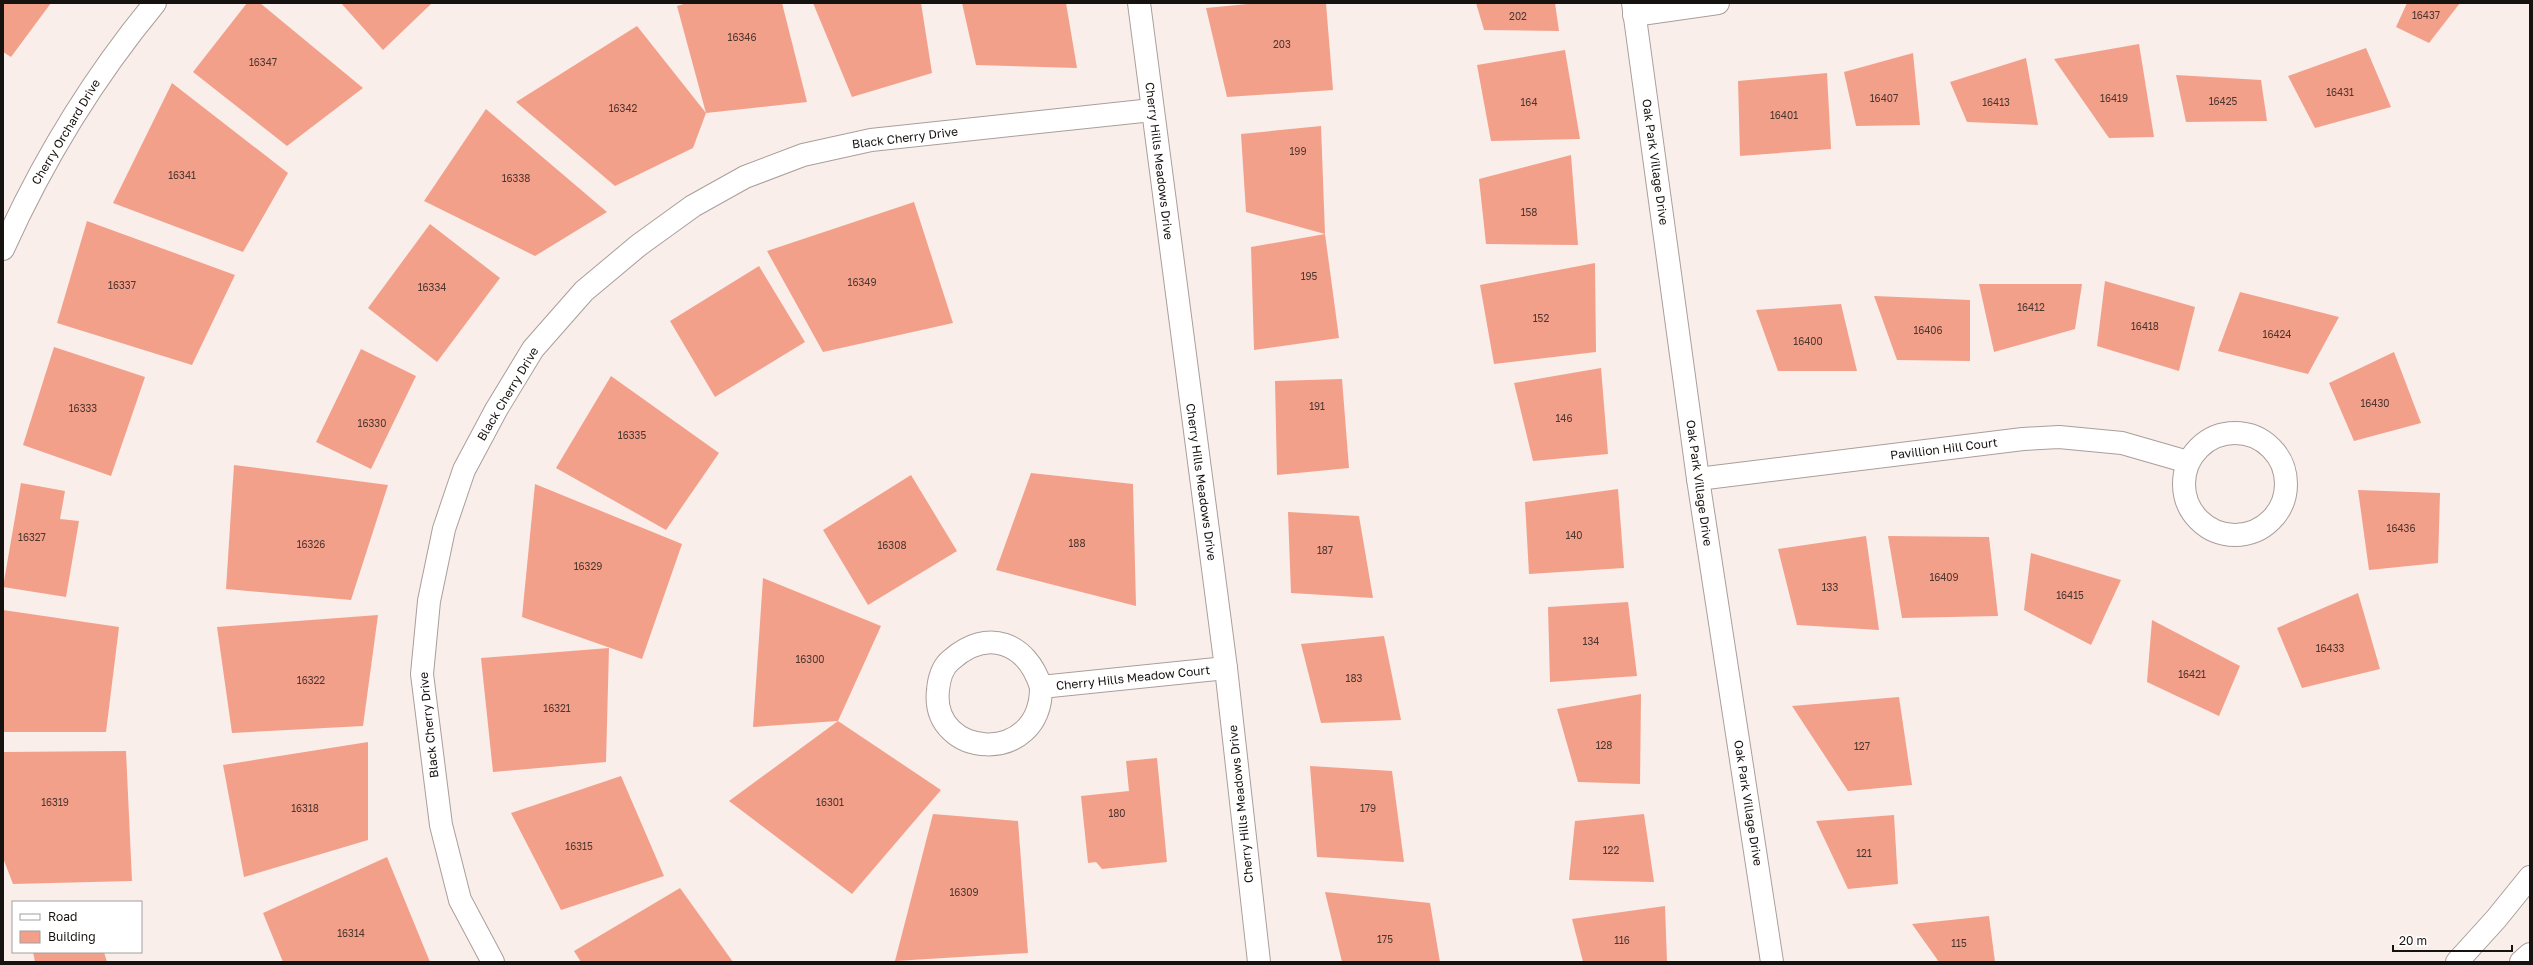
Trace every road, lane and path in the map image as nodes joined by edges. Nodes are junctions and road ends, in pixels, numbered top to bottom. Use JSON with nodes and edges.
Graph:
{"nodes":[{"id":1,"x":155,"y":3,"type":"edge"},
{"id":2,"x":1139,"y":3,"type":"edge"},
{"id":3,"x":1718,"y":3,"type":"edge"},
{"id":4,"x":1634,"y":9,"type":"edge"},
{"id":5,"x":1152,"y":110,"type":"junction"},
{"id":6,"x":3,"y":249,"type":"edge"},
{"id":7,"x":2188,"y":462,"type":"junction"},
{"id":8,"x":1698,"y":479,"type":"junction"},
{"id":9,"x":1226,"y":668,"type":"junction"},
{"id":10,"x":1041,"y":688,"type":"junction"},
{"id":11,"x":2530,"y":877,"type":"edge"},
{"id":12,"x":2530,"y":954,"type":"edge"},
{"id":13,"x":494,"y":962,"type":"edge"},
{"id":14,"x":1259,"y":962,"type":"edge"},
{"id":15,"x":1772,"y":962,"type":"edge"},
{"id":16,"x":2457,"y":962,"type":"edge"},
{"id":17,"x":2522,"y":962,"type":"edge"}],
"edges":[{"from":1,"to":6,"type":"street","name":"Cherry Orchard Drive"},
{"from":2,"to":5,"type":"street","name":"Cherry Hills Meadows Drive"},
{"from":3,"to":4,"type":"street"},
{"from":4,"to":8,"type":"street","name":"Oak Park Village Drive"},
{"from":5,"to":9,"type":"street","name":"Cherry Hills Meadows Drive"},
{"from":5,"to":13,"type":"street","name":"Black Cherry Drive"},
{"from":7,"to":7,"type":"street"},
{"from":7,"to":8,"type":"street","name":"Pavillion Hill Court"},
{"from":8,"to":15,"type":"street","name":"Oak Park Village Drive"},
{"from":9,"to":10,"type":"street","name":"Cherry Hills Meadow Court"},
{"from":9,"to":14,"type":"street","name":"Cherry Hills Meadows Drive"},
{"from":10,"to":10,"type":"street","name":"Cherry Hills Meadow Court"},
{"from":11,"to":16,"type":"street"},
{"from":12,"to":17,"type":"street"}]}
